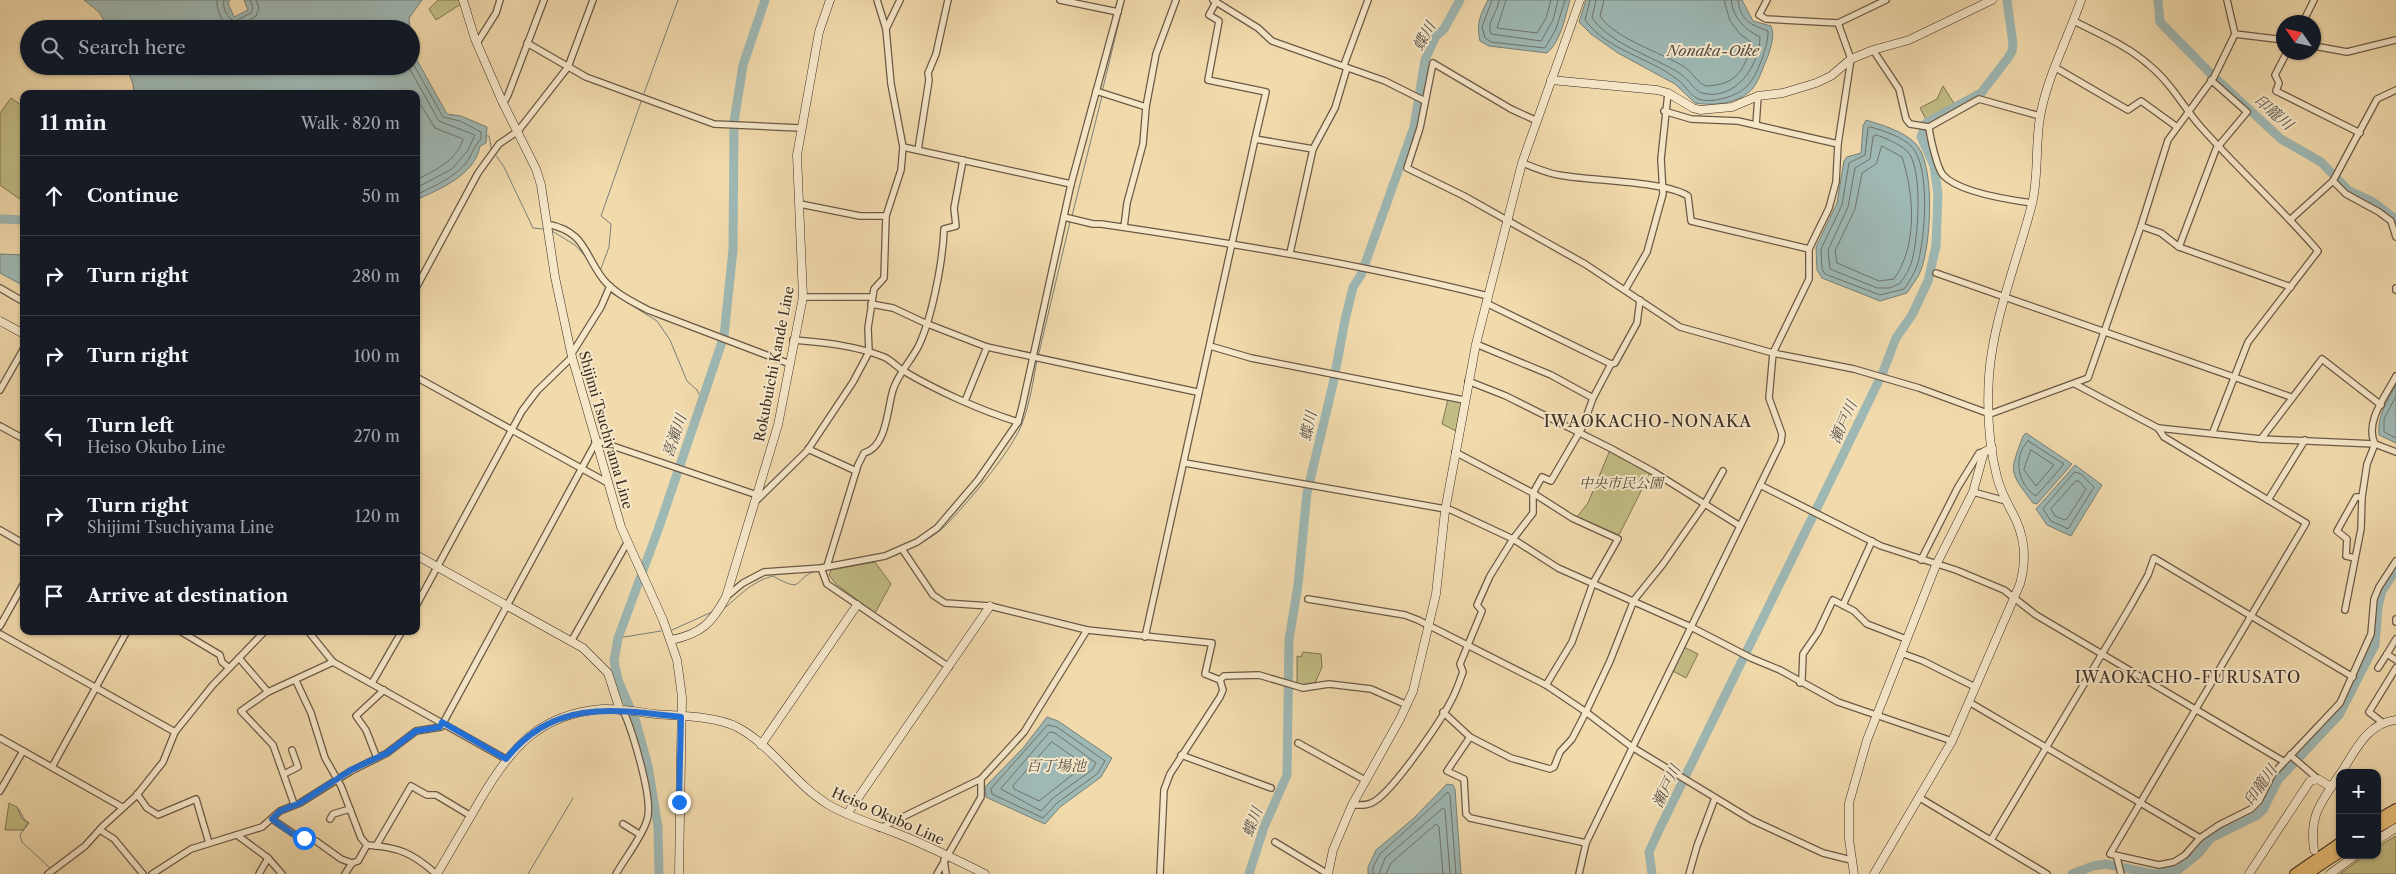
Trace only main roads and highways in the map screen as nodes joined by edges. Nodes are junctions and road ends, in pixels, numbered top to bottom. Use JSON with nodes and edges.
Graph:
{"nodes":[{"id":1,"x":2396,"y":809,"type":"edge"},
{"id":2,"x":2396,"y":817,"type":"edge"},
{"id":3,"x":2381,"y":818,"type":"edge"},
{"id":4,"x":2381,"y":826,"type":"edge"},
{"id":5,"x":2336,"y":846,"type":"edge"},
{"id":6,"x":2336,"y":855,"type":"edge"},
{"id":7,"x":2295,"y":874,"type":"edge"},
{"id":8,"x":2308,"y":874,"type":"edge"}],
"edges":[{"from":1,"to":3,"type":"highway"},
{"from":2,"to":4,"type":"highway"},
{"from":5,"to":7,"type":"highway"},
{"from":6,"to":8,"type":"highway"}]}
